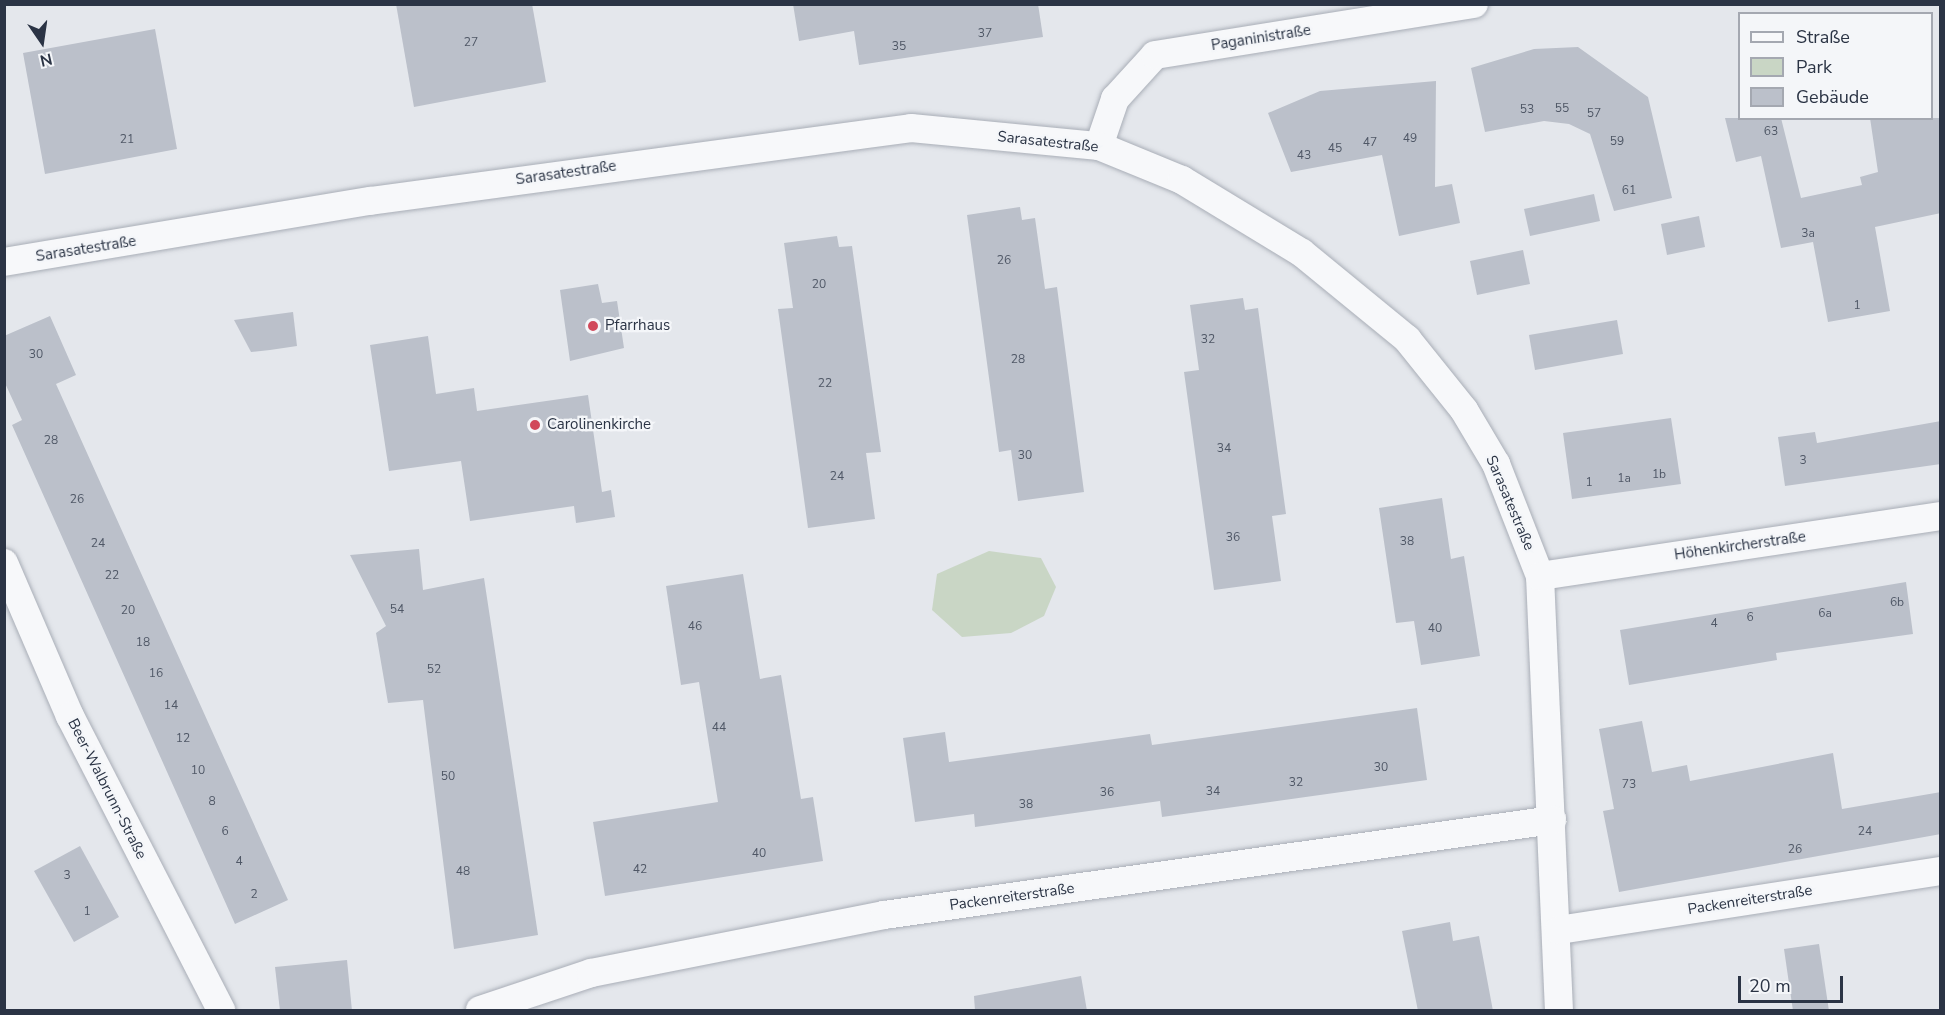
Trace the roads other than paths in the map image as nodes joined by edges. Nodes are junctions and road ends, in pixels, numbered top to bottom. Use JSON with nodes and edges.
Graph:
{"nodes":[{"id":1,"x":1474,"y":4,"type":"edge"},
{"id":2,"x":1099,"y":146,"type":"junction"},
{"id":3,"x":4,"y":262,"type":"edge"},
{"id":4,"x":1941,"y":516,"type":"edge"},
{"id":5,"x":4,"y":564,"type":"edge"},
{"id":6,"x":1540,"y":576,"type":"junction"},
{"id":7,"x":1552,"y":820,"type":"junction"},
{"id":8,"x":1941,"y":871,"type":"edge"},
{"id":9,"x":1559,"y":930,"type":"junction"},
{"id":10,"x":221,"y":1011,"type":"edge"},
{"id":11,"x":480,"y":1011,"type":"edge"},
{"id":12,"x":1559,"y":1011,"type":"edge"}],
"edges":[{"from":1,"to":2,"type":"street","name":"Paganinistraße"},
{"from":2,"to":3,"type":"street","name":"Sarasatestraße"},
{"from":2,"to":6,"type":"street","name":"Sarasatestraße"},
{"from":4,"to":6,"type":"street","name":"Höhenkircherstraße"},
{"from":5,"to":10,"type":"street","name":"Beer-Walbrunn-Straße"},
{"from":6,"to":7,"type":"street","name":"Sarasatestraße"},
{"from":7,"to":9,"type":"street","name":"Sarasatestraße"},
{"from":7,"to":11,"type":"street","name":"Packenreiterstraße"},
{"from":8,"to":9,"type":"street","name":"Packenreiterstraße"},
{"from":9,"to":12,"type":"street","name":"Sarasatestraße"}]}
